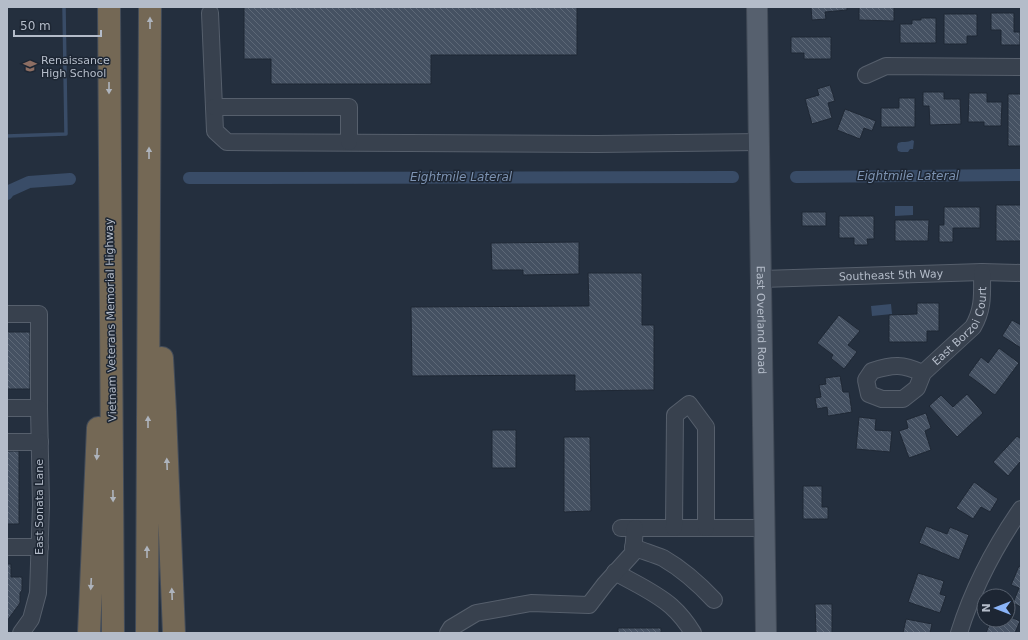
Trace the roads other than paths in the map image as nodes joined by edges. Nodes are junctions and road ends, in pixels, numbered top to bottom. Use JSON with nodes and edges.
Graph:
{"nodes":[{"id":1,"x":109,"y":7,"type":"edge"},
{"id":2,"x":150,"y":7,"type":"edge"},
{"id":3,"x":758,"y":7,"type":"edge"},
{"id":4,"x":210,"y":13,"type":"dead end"},
{"id":5,"x":1021,"y":67,"type":"edge"},
{"id":6,"x":866,"y":75,"type":"dead end"},
{"id":7,"x":214,"y":107,"type":"junction"},
{"id":8,"x":349,"y":142,"type":"junction"},
{"id":9,"x":759,"y":142,"type":"junction"},
{"id":10,"x":109,"y":191,"type":"junction"},
{"id":11,"x":149,"y":192,"type":"junction"},
{"id":12,"x":982,"y":272,"type":"junction"},
{"id":13,"x":1021,"y":272,"type":"edge"},
{"id":14,"x":761,"y":279,"type":"junction"},
{"id":15,"x":7,"y":314,"type":"edge"},
{"id":16,"x":923,"y":373,"type":"dead end"},
{"id":17,"x":7,"y":408,"type":"edge"},
{"id":18,"x":39,"y":408,"type":"junction"},
{"id":19,"x":7,"y":442,"type":"edge"},
{"id":20,"x":40,"y":442,"type":"junction"},
{"id":21,"x":1021,"y":509,"type":"edge"},
{"id":22,"x":674,"y":528,"type":"junction"},
{"id":23,"x":706,"y":528,"type":"junction"},
{"id":24,"x":765,"y":528,"type":"junction"},
{"id":25,"x":7,"y":547,"type":"edge"},
{"id":26,"x":40,"y":547,"type":"junction"},
{"id":27,"x":633,"y":547,"type":"junction"},
{"id":28,"x":616,"y":572,"type":"junction"},
{"id":29,"x":714,"y":600,"type":"dead end"},
{"id":30,"x":21,"y":633,"type":"edge"},
{"id":31,"x":89,"y":633,"type":"edge"},
{"id":32,"x":113,"y":633,"type":"edge"},
{"id":33,"x":147,"y":633,"type":"edge"},
{"id":34,"x":174,"y":633,"type":"edge"},
{"id":35,"x":448,"y":633,"type":"edge"},
{"id":36,"x":693,"y":633,"type":"edge"},
{"id":37,"x":766,"y":633,"type":"edge"},
{"id":38,"x":959,"y":633,"type":"edge"}],
"edges":[{"from":1,"to":10,"type":"highway","name":"Vietnam Veterans Memorial Highway","one_way":true},
{"from":11,"to":2,"type":"highway","one_way":true},
{"from":3,"to":9,"type":"main road","name":"East Overland Road"},
{"from":4,"to":7,"type":"street"},
{"from":5,"to":6,"type":"street"},
{"from":7,"to":8,"type":"street"},
{"from":7,"to":8,"type":"street"},
{"from":8,"to":9,"type":"street"},
{"from":9,"to":14,"type":"main road","name":"East Overland Road"},
{"from":10,"to":31,"type":"highway","one_way":true},
{"from":10,"to":32,"type":"highway","name":"Vietnam Veterans Memorial Highway","one_way":true},
{"from":33,"to":11,"type":"highway","one_way":true},
{"from":34,"to":11,"type":"highway","one_way":true},
{"from":12,"to":13,"type":"street","name":"Southeast 5th Way"},
{"from":12,"to":14,"type":"street","name":"Southeast 5th Way"},
{"from":12,"to":16,"type":"street","name":"East Borzoi Court"},
{"from":14,"to":24,"type":"main road","name":"East Overland Road"},
{"from":15,"to":18,"type":"street","name":"East Sonata Lane"},
{"from":17,"to":18,"type":"street"},
{"from":18,"to":20,"type":"street","name":"East Sonata Lane"},
{"from":19,"to":20,"type":"street"},
{"from":20,"to":26,"type":"street","name":"East Sonata Lane"},
{"from":21,"to":38,"type":"street"},
{"from":22,"to":23,"type":"street"},
{"from":22,"to":23,"type":"street"},
{"from":22,"to":27,"type":"street"},
{"from":23,"to":24,"type":"street"},
{"from":24,"to":37,"type":"main road","name":"East Overland Road"},
{"from":25,"to":26,"type":"street"},
{"from":26,"to":30,"type":"street","name":"East Sonata Lane"},
{"from":27,"to":28,"type":"street"},
{"from":27,"to":29,"type":"street"},
{"from":28,"to":35,"type":"street"},
{"from":28,"to":36,"type":"street"}]}
